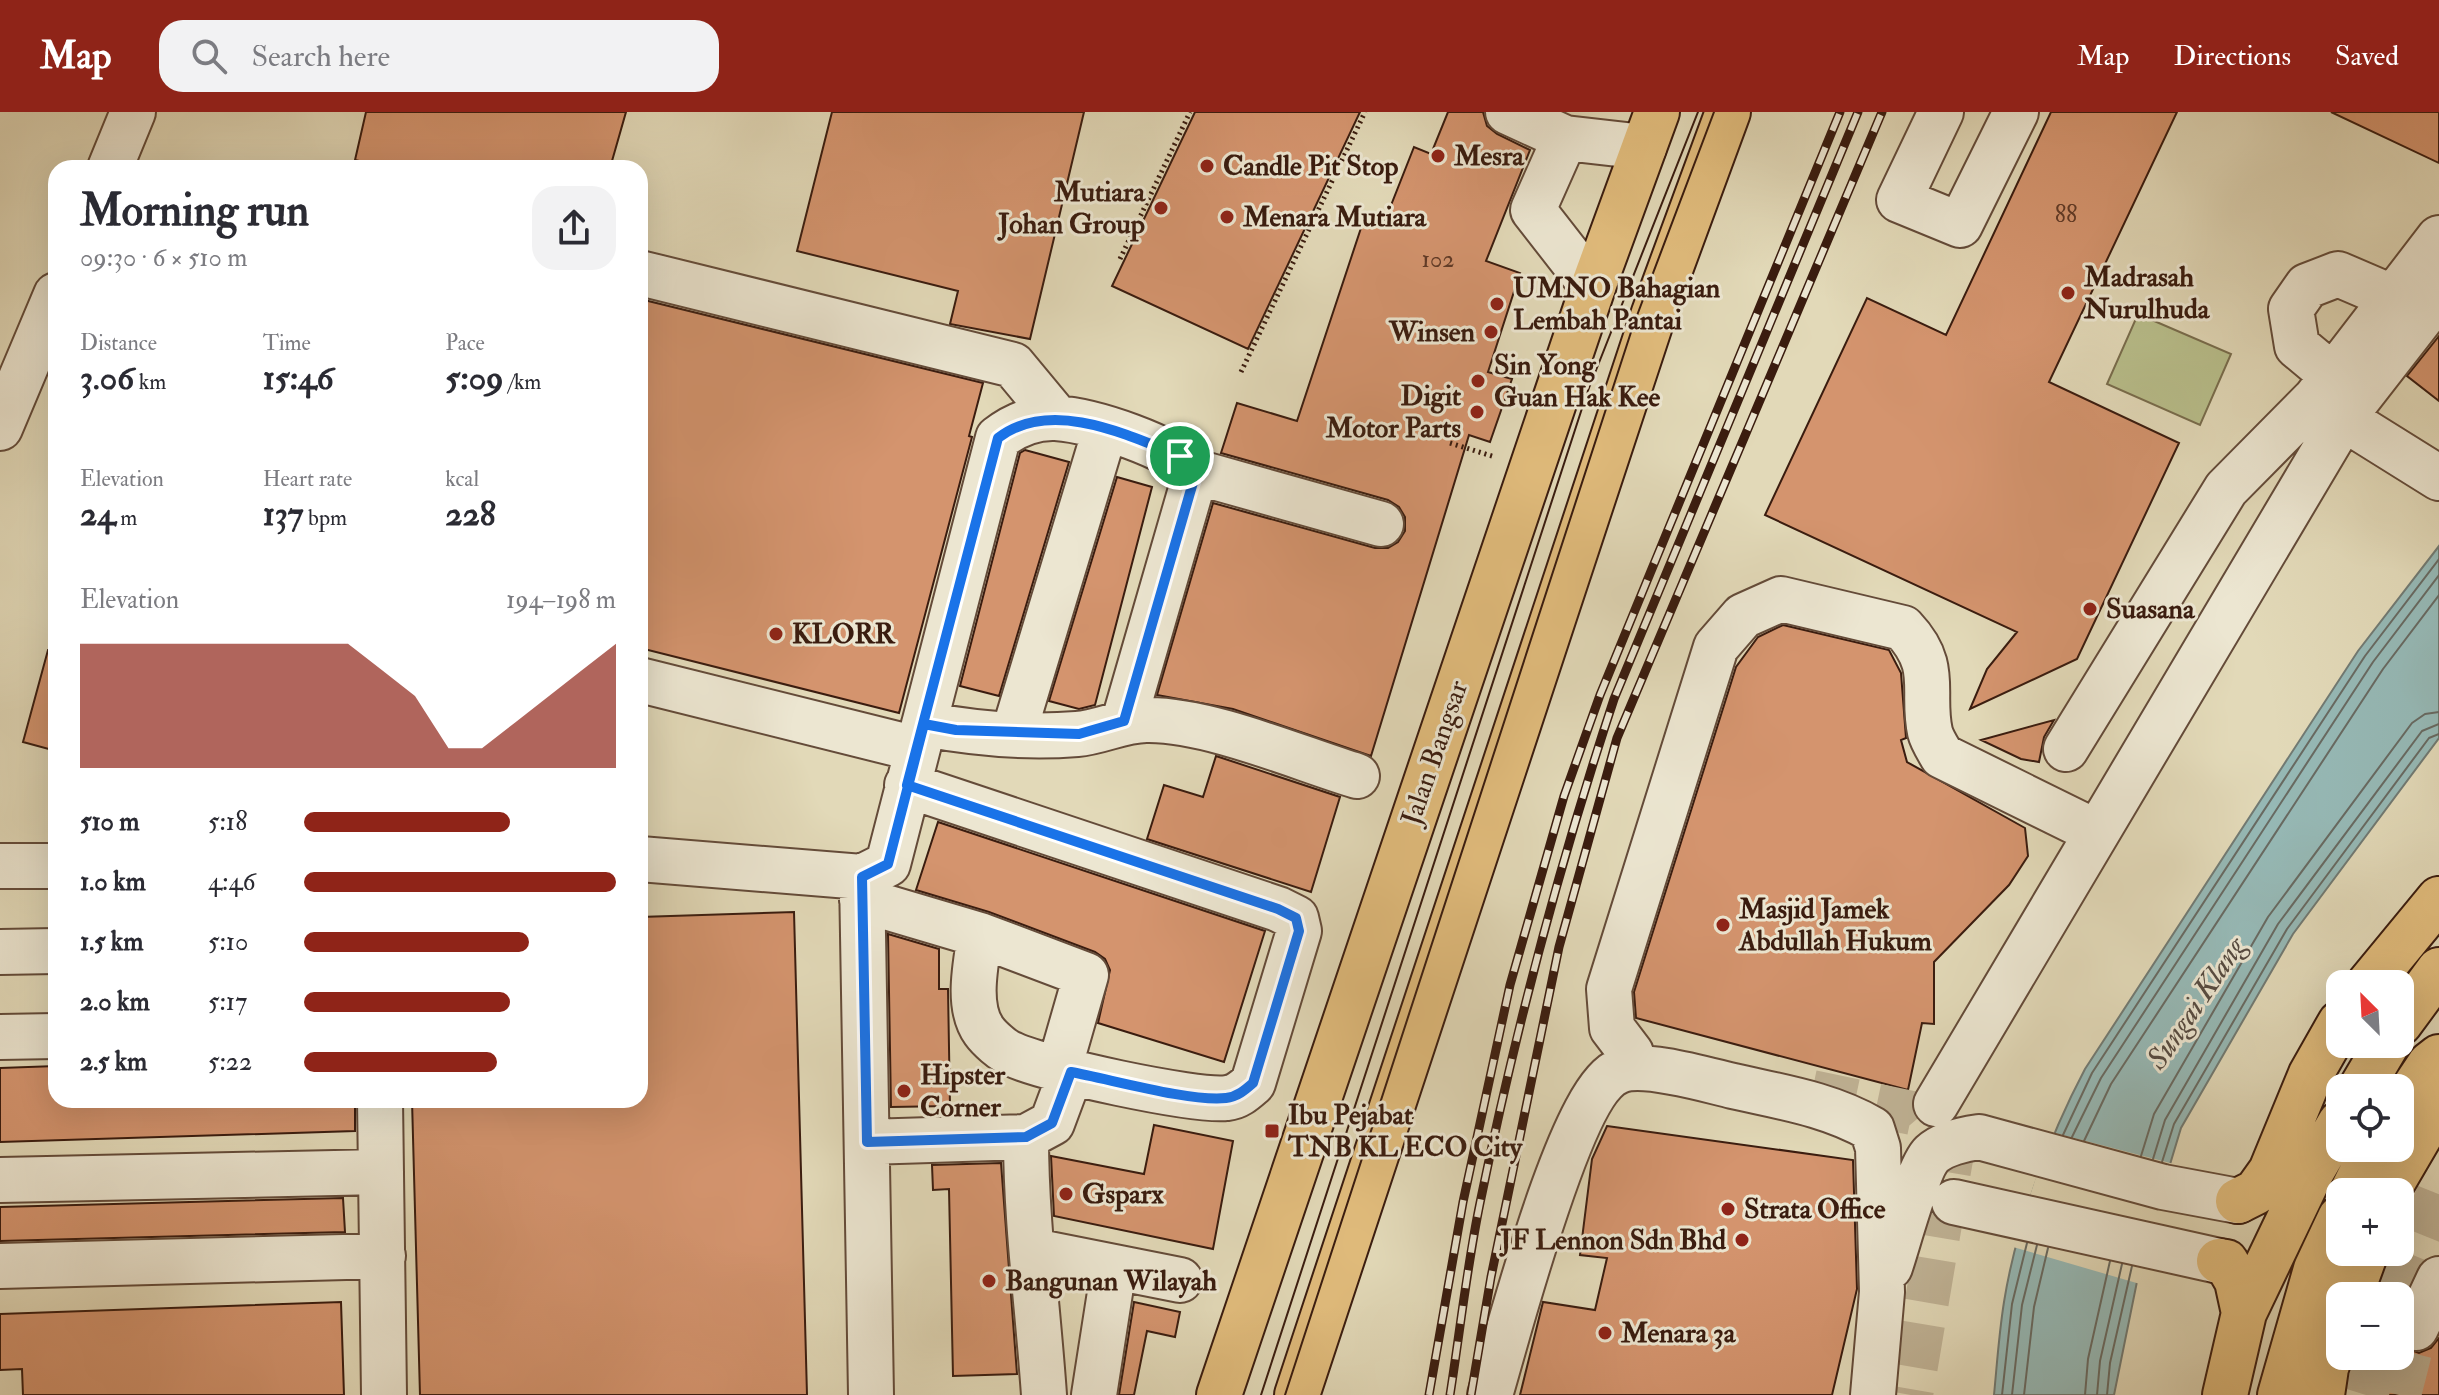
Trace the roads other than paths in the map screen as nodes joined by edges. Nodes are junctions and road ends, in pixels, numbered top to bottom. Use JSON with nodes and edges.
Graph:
{"nodes":[{"id":1,"x":133,"y":112,"type":"edge"},
{"id":2,"x":1508,"y":112,"type":"edge"},
{"id":3,"x":1728,"y":112,"type":"edge"},
{"id":4,"x":1941,"y":112,"type":"edge"},
{"id":5,"x":2016,"y":112,"type":"edge"},
{"id":6,"x":1650,"y":129,"type":"edge"},
{"id":7,"x":1565,"y":138,"type":"junction"},
{"id":8,"x":113,"y":160,"type":"edge"},
{"id":9,"x":2439,"y":238,"type":"edge"},
{"id":10,"x":648,"y":275,"type":"edge"},
{"id":11,"x":1593,"y":287,"type":"junction"},
{"id":12,"x":2439,"y":295,"type":"edge"},
{"id":13,"x":2394,"y":298,"type":"junction"},
{"id":14,"x":48,"y":309,"type":"edge"},
{"id":15,"x":11,"y":375,"type":"edge"},
{"id":16,"x":2331,"y":398,"type":"junction"},
{"id":17,"x":1057,"y":418,"type":"junction"},
{"id":18,"x":0,"y":428,"type":"edge"},
{"id":19,"x":1105,"y":430,"type":"junction"},
{"id":20,"x":1196,"y":472,"type":"junction"},
{"id":21,"x":2439,"y":478,"type":"edge"},
{"id":22,"x":1381,"y":524,"type":"dead end"},
{"id":23,"x":648,"y":682,"type":"edge"},
{"id":24,"x":1124,"y":721,"type":"junction"},
{"id":25,"x":1014,"y":732,"type":"junction"},
{"id":26,"x":2066,"y":749,"type":"dead end"},
{"id":27,"x":916,"y":753,"type":"junction"},
{"id":28,"x":1357,"y":776,"type":"dead end"},
{"id":29,"x":2096,"y":832,"type":"junction"},
{"id":30,"x":648,"y":860,"type":"edge"},
{"id":31,"x":0,"y":866,"type":"edge"},
{"id":32,"x":48,"y":866,"type":"edge"},
{"id":33,"x":862,"y":888,"type":"junction"},
{"id":34,"x":2439,"y":899,"type":"edge"},
{"id":35,"x":980,"y":935,"type":"junction"},
{"id":36,"x":48,"y":951,"type":"edge"},
{"id":37,"x":0,"y":952,"type":"edge"},
{"id":38,"x":2381,"y":970,"type":"edge"},
{"id":39,"x":2439,"y":970,"type":"edge"},
{"id":40,"x":2414,"y":1004,"type":"edge"},
{"id":41,"x":48,"y":1036,"type":"edge"},
{"id":42,"x":0,"y":1037,"type":"edge"},
{"id":43,"x":2326,"y":1049,"type":"edge"},
{"id":44,"x":1631,"y":1053,"type":"dead end"},
{"id":45,"x":2439,"y":1057,"type":"edge"},
{"id":46,"x":1065,"y":1070,"type":"junction"},
{"id":47,"x":2414,"y":1088,"type":"edge"},
{"id":48,"x":2439,"y":1103,"type":"edge"},
{"id":49,"x":1936,"y":1104,"type":"dead end"},
{"id":50,"x":380,"y":1108,"type":"edge"},
{"id":51,"x":1026,"y":1137,"type":"junction"},
{"id":52,"x":867,"y":1142,"type":"junction"},
{"id":53,"x":2326,"y":1147,"type":"edge"},
{"id":54,"x":2312,"y":1171,"type":"junction"},
{"id":55,"x":381,"y":1172,"type":"junction"},
{"id":56,"x":1964,"y":1174,"type":"junction"},
{"id":57,"x":2395,"y":1178,"type":"edge"},
{"id":58,"x":0,"y":1180,"type":"edge"},
{"id":59,"x":2229,"y":1230,"type":"junction"},
{"id":60,"x":2326,"y":1248,"type":"edge"},
{"id":61,"x":1034,"y":1251,"type":"junction"},
{"id":62,"x":383,"y":1256,"type":"junction"},
{"id":63,"x":0,"y":1266,"type":"edge"},
{"id":64,"x":1114,"y":1267,"type":"junction"},
{"id":65,"x":2439,"y":1279,"type":"edge"},
{"id":66,"x":1180,"y":1280,"type":"dead end"},
{"id":67,"x":1882,"y":1292,"type":"junction"},
{"id":68,"x":2244,"y":1313,"type":"junction"},
{"id":69,"x":2416,"y":1328,"type":"tunnel mouth"},
{"id":70,"x":2326,"y":1368,"type":"edge"},
{"id":71,"x":2295,"y":1389,"type":"edge"},
{"id":72,"x":384,"y":1395,"type":"edge"},
{"id":73,"x":871,"y":1395,"type":"edge"},
{"id":74,"x":1044,"y":1395,"type":"edge"},
{"id":75,"x":1094,"y":1395,"type":"edge"},
{"id":76,"x":1219,"y":1395,"type":"edge"},
{"id":77,"x":1297,"y":1395,"type":"edge"},
{"id":78,"x":1490,"y":1395,"type":"edge"},
{"id":79,"x":1873,"y":1395,"type":"edge"},
{"id":80,"x":2225,"y":1395,"type":"edge"}],
"edges":[{"from":1,"to":8,"type":"street"},
{"from":2,"to":7,"type":"street"},
{"from":3,"to":77,"type":"main road"},
{"from":4,"to":5,"type":"street"},
{"from":6,"to":7,"type":"street"},
{"from":6,"to":11,"type":"main road","name":"Jalan Bangsar"},
{"from":7,"to":11,"type":"street"},
{"from":9,"to":13,"type":"street"},
{"from":10,"to":17,"type":"street"},
{"from":11,"to":76,"type":"main road","name":"Jalan Bangsar"},
{"from":12,"to":16,"type":"street"},
{"from":13,"to":16,"type":"street"},
{"from":13,"to":16,"type":"street"},
{"from":14,"to":15,"type":"street"},
{"from":15,"to":18,"type":"street"},
{"from":16,"to":21,"type":"street"},
{"from":16,"to":26,"type":"street"},
{"from":16,"to":29,"type":"street"},
{"from":17,"to":19,"type":"street"},
{"from":17,"to":27,"type":"street"},
{"from":19,"to":20,"type":"street"},
{"from":19,"to":25,"type":"street"},
{"from":20,"to":22,"type":"street"},
{"from":20,"to":24,"type":"street"},
{"from":23,"to":27,"type":"street"},
{"from":24,"to":25,"type":"street"},
{"from":24,"to":28,"type":"street"},
{"from":25,"to":27,"type":"street"},
{"from":27,"to":33,"type":"street"},
{"from":27,"to":46,"type":"street"},
{"from":29,"to":44,"type":"street"},
{"from":29,"to":49,"type":"street"},
{"from":30,"to":33,"type":"street"},
{"from":31,"to":32,"type":"street"},
{"from":33,"to":35,"type":"street"},
{"from":33,"to":52,"type":"street"},
{"from":34,"to":38,"type":"main road"},
{"from":35,"to":46,"type":"street"},
{"from":35,"to":46,"type":"street"},
{"from":36,"to":37,"type":"street"},
{"from":39,"to":40,"type":"main road"},
{"from":41,"to":42,"type":"street"},
{"from":43,"to":59,"type":"main road"},
{"from":45,"to":47,"type":"main road"},
{"from":46,"to":51,"type":"street"},
{"from":48,"to":57,"type":"main road"},
{"from":50,"to":55,"type":"street"},
{"from":51,"to":52,"type":"street"},
{"from":51,"to":61,"type":"street"},
{"from":52,"to":73,"type":"street"},
{"from":53,"to":54,"type":"main road"},
{"from":54,"to":59,"type":"main road"},
{"from":54,"to":68,"type":"main road"},
{"from":55,"to":58,"type":"street"},
{"from":55,"to":62,"type":"street"},
{"from":56,"to":59,"type":"street"},
{"from":56,"to":59,"type":"street"},
{"from":56,"to":67,"type":"street"},
{"from":59,"to":68,"type":"main road"},
{"from":60,"to":71,"type":"main road"},
{"from":61,"to":64,"type":"street"},
{"from":61,"to":74,"type":"street"},
{"from":62,"to":63,"type":"street"},
{"from":62,"to":72,"type":"street"},
{"from":64,"to":66,"type":"street"},
{"from":64,"to":75,"type":"street"},
{"from":65,"to":69,"type":"street"},
{"from":67,"to":78,"type":"street"},
{"from":67,"to":79,"type":"street"},
{"from":68,"to":80,"type":"main road"},
{"from":70,"to":71,"type":"main road"}]}
